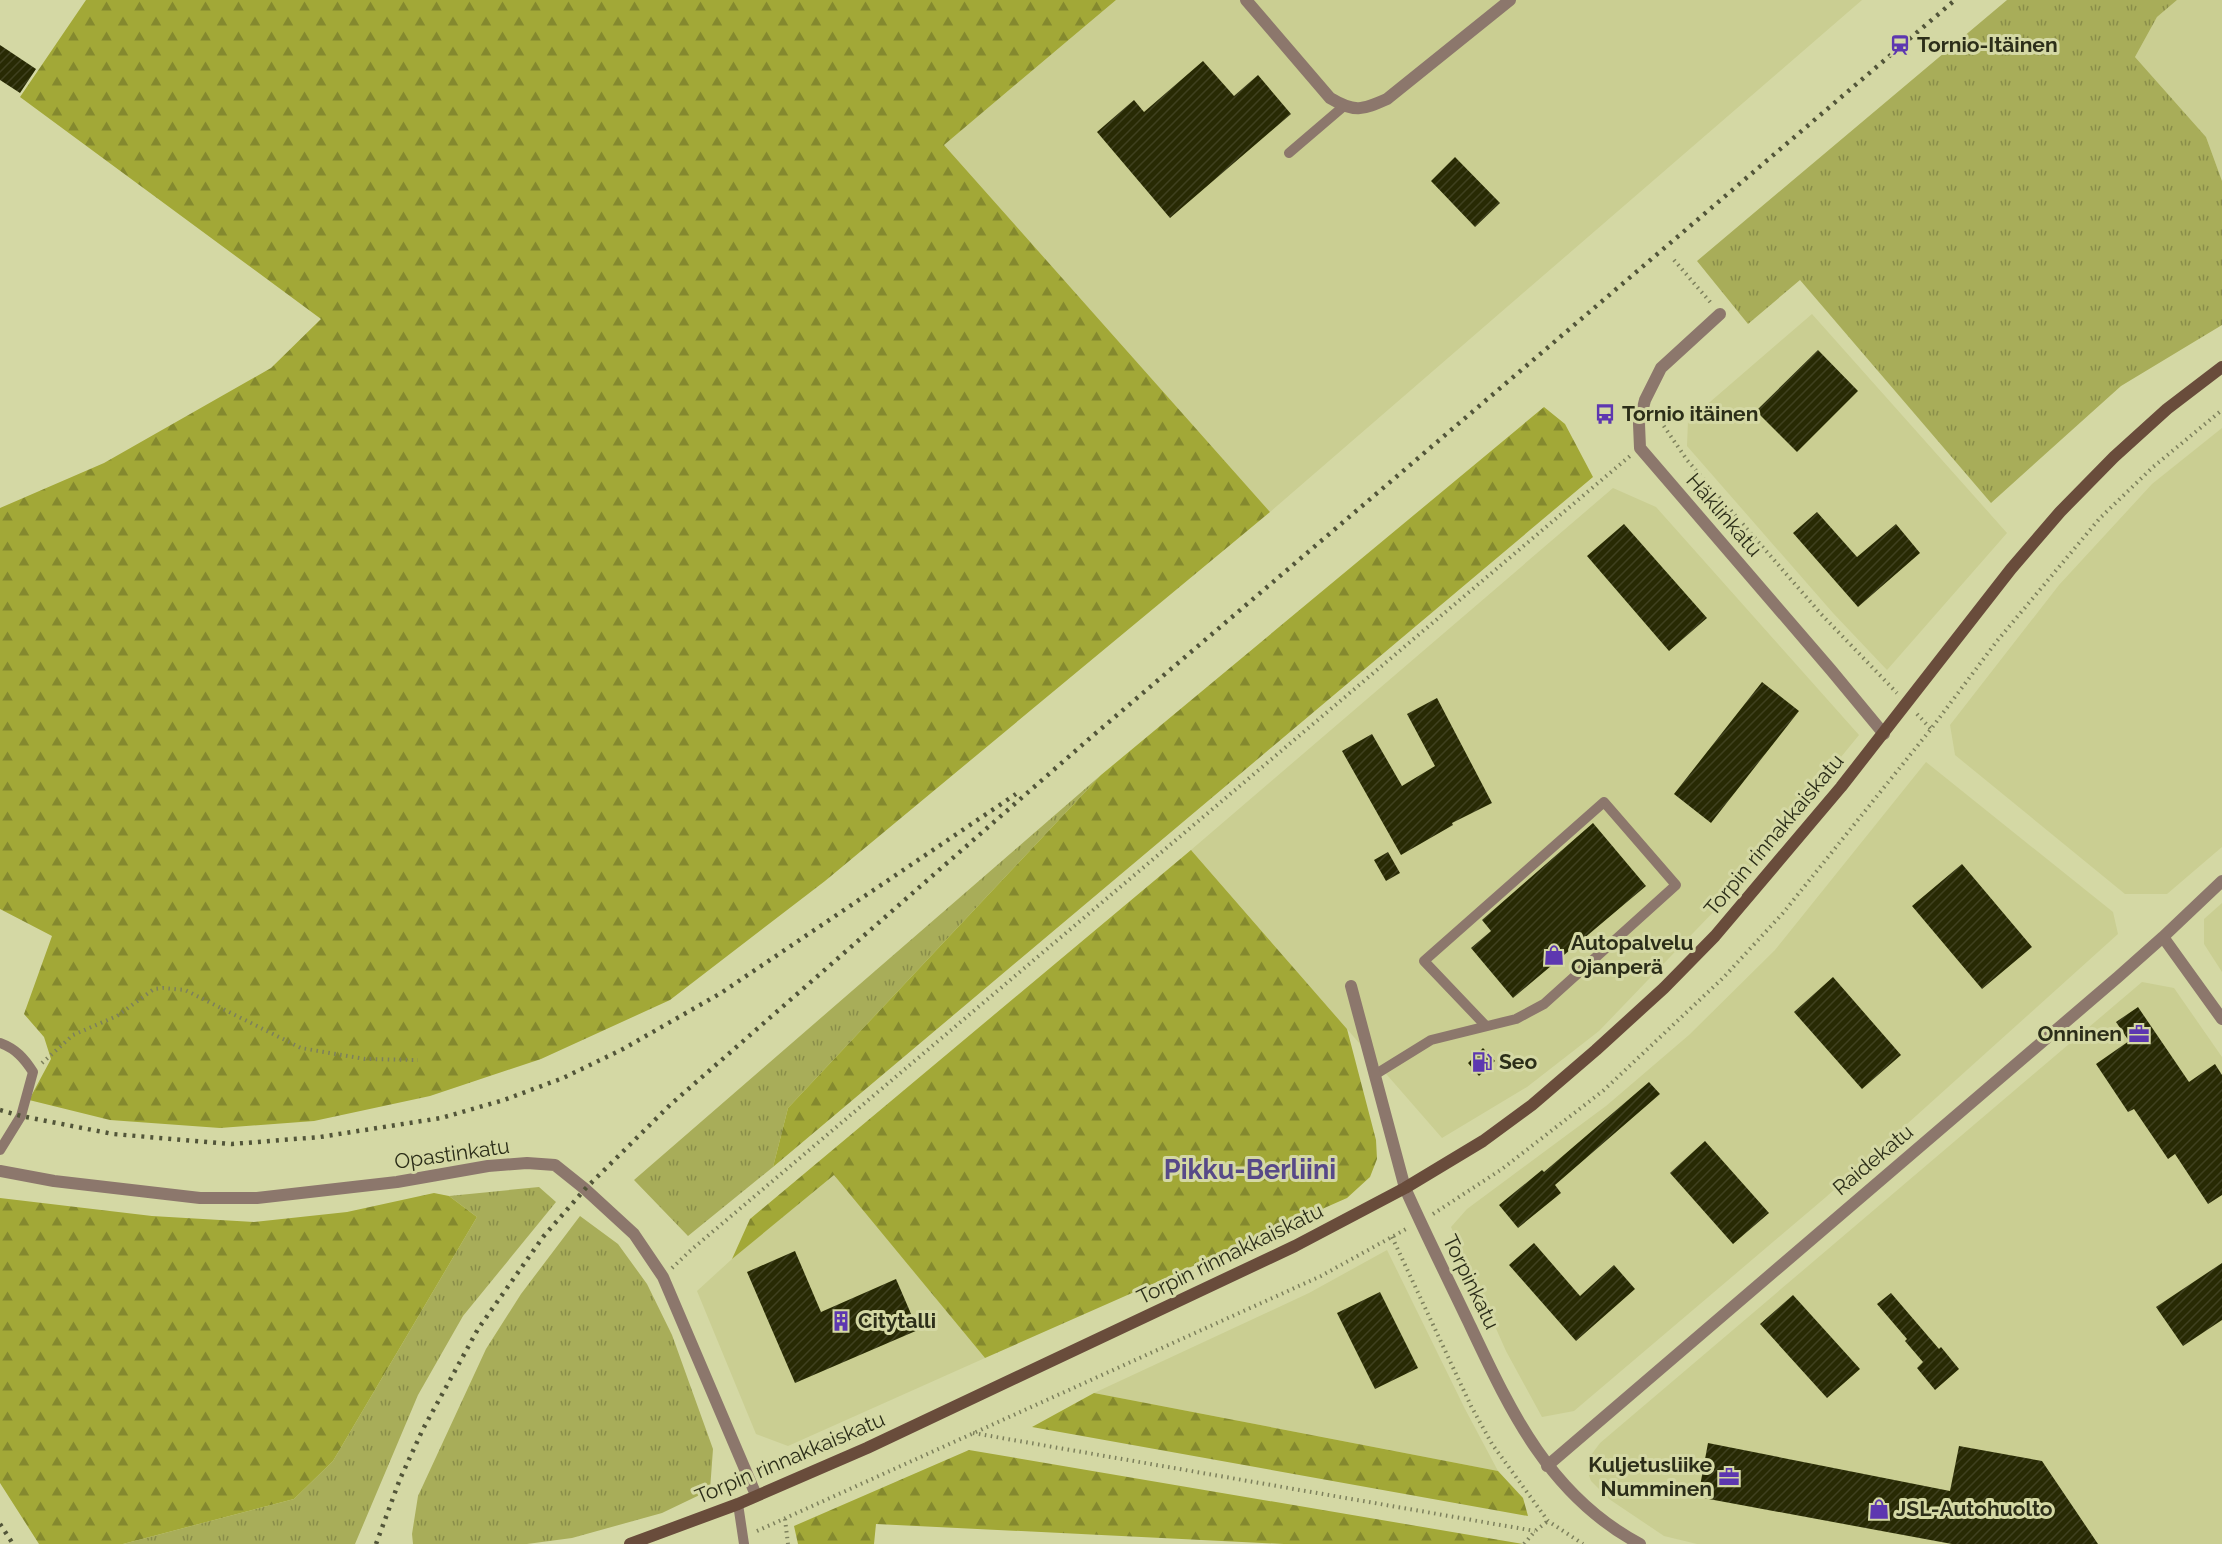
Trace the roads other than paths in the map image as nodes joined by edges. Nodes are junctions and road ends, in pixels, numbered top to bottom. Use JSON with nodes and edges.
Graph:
{"nodes":[{"id":1,"x":1246,"y":0,"type":"edge"},
{"id":2,"x":1510,"y":0,"type":"edge"},
{"id":3,"x":1344,"y":106,"type":"junction"},
{"id":4,"x":1288,"y":153,"type":"dead end"},
{"id":5,"x":1720,"y":314,"type":"road end"},
{"id":6,"x":2222,"y":367,"type":"edge"},
{"id":7,"x":1884,"y":734,"type":"junction"},
{"id":8,"x":2222,"y":881,"type":"edge"},
{"id":9,"x":2163,"y":937,"type":"junction"},
{"id":10,"x":1351,"y":986,"type":"dead end"},
{"id":11,"x":2222,"y":1019,"type":"edge"},
{"id":12,"x":1485,"y":1026,"type":"junction"},
{"id":13,"x":0,"y":1043,"type":"edge"},
{"id":14,"x":1376,"y":1074,"type":"junction"},
{"id":15,"x":0,"y":1150,"type":"edge"},
{"id":16,"x":0,"y":1171,"type":"edge"},
{"id":17,"x":1405,"y":1188,"type":"junction"},
{"id":18,"x":1547,"y":1466,"type":"junction"},
{"id":19,"x":756,"y":1495,"type":"junction"},
{"id":20,"x":738,"y":1504,"type":"junction"},
{"id":21,"x":743,"y":1541,"type":"edge"},
{"id":22,"x":630,"y":1544,"type":"edge"},
{"id":23,"x":1640,"y":1544,"type":"edge"}],
"edges":[{"from":1,"to":3,"type":"street"},
{"from":2,"to":3,"type":"street"},
{"from":3,"to":4,"type":"lane"},
{"from":5,"to":7,"type":"street","name":"Häklinkatu"},
{"from":6,"to":7,"type":"main road","name":"Torpin rinnakkaiskatu"},
{"from":7,"to":17,"type":"main road","name":"Torpin rinnakkaiskatu"},
{"from":8,"to":9,"type":"street","name":"Raidekatu"},
{"from":9,"to":11,"type":"street"},
{"from":9,"to":18,"type":"street","name":"Raidekatu"},
{"from":10,"to":14,"type":"street","name":"Torpinkatu"},
{"from":12,"to":12,"type":"lane"},
{"from":12,"to":14,"type":"lane"},
{"from":13,"to":15,"type":"lane"},
{"from":14,"to":17,"type":"street","name":"Torpinkatu"},
{"from":16,"to":19,"type":"street","name":"Opastinkatu"},
{"from":17,"to":18,"type":"street","name":"Torpinkatu"},
{"from":17,"to":19,"type":"main road","name":"Torpin rinnakkaiskatu"},
{"from":18,"to":23,"type":"street","name":"Torpinkatu"},
{"from":19,"to":20,"type":"main road","name":"Torpin rinnakkaiskatu"},
{"from":20,"to":21,"type":"lane"},
{"from":20,"to":22,"type":"main road","name":"Torpin rinnakkaiskatu"}]}
